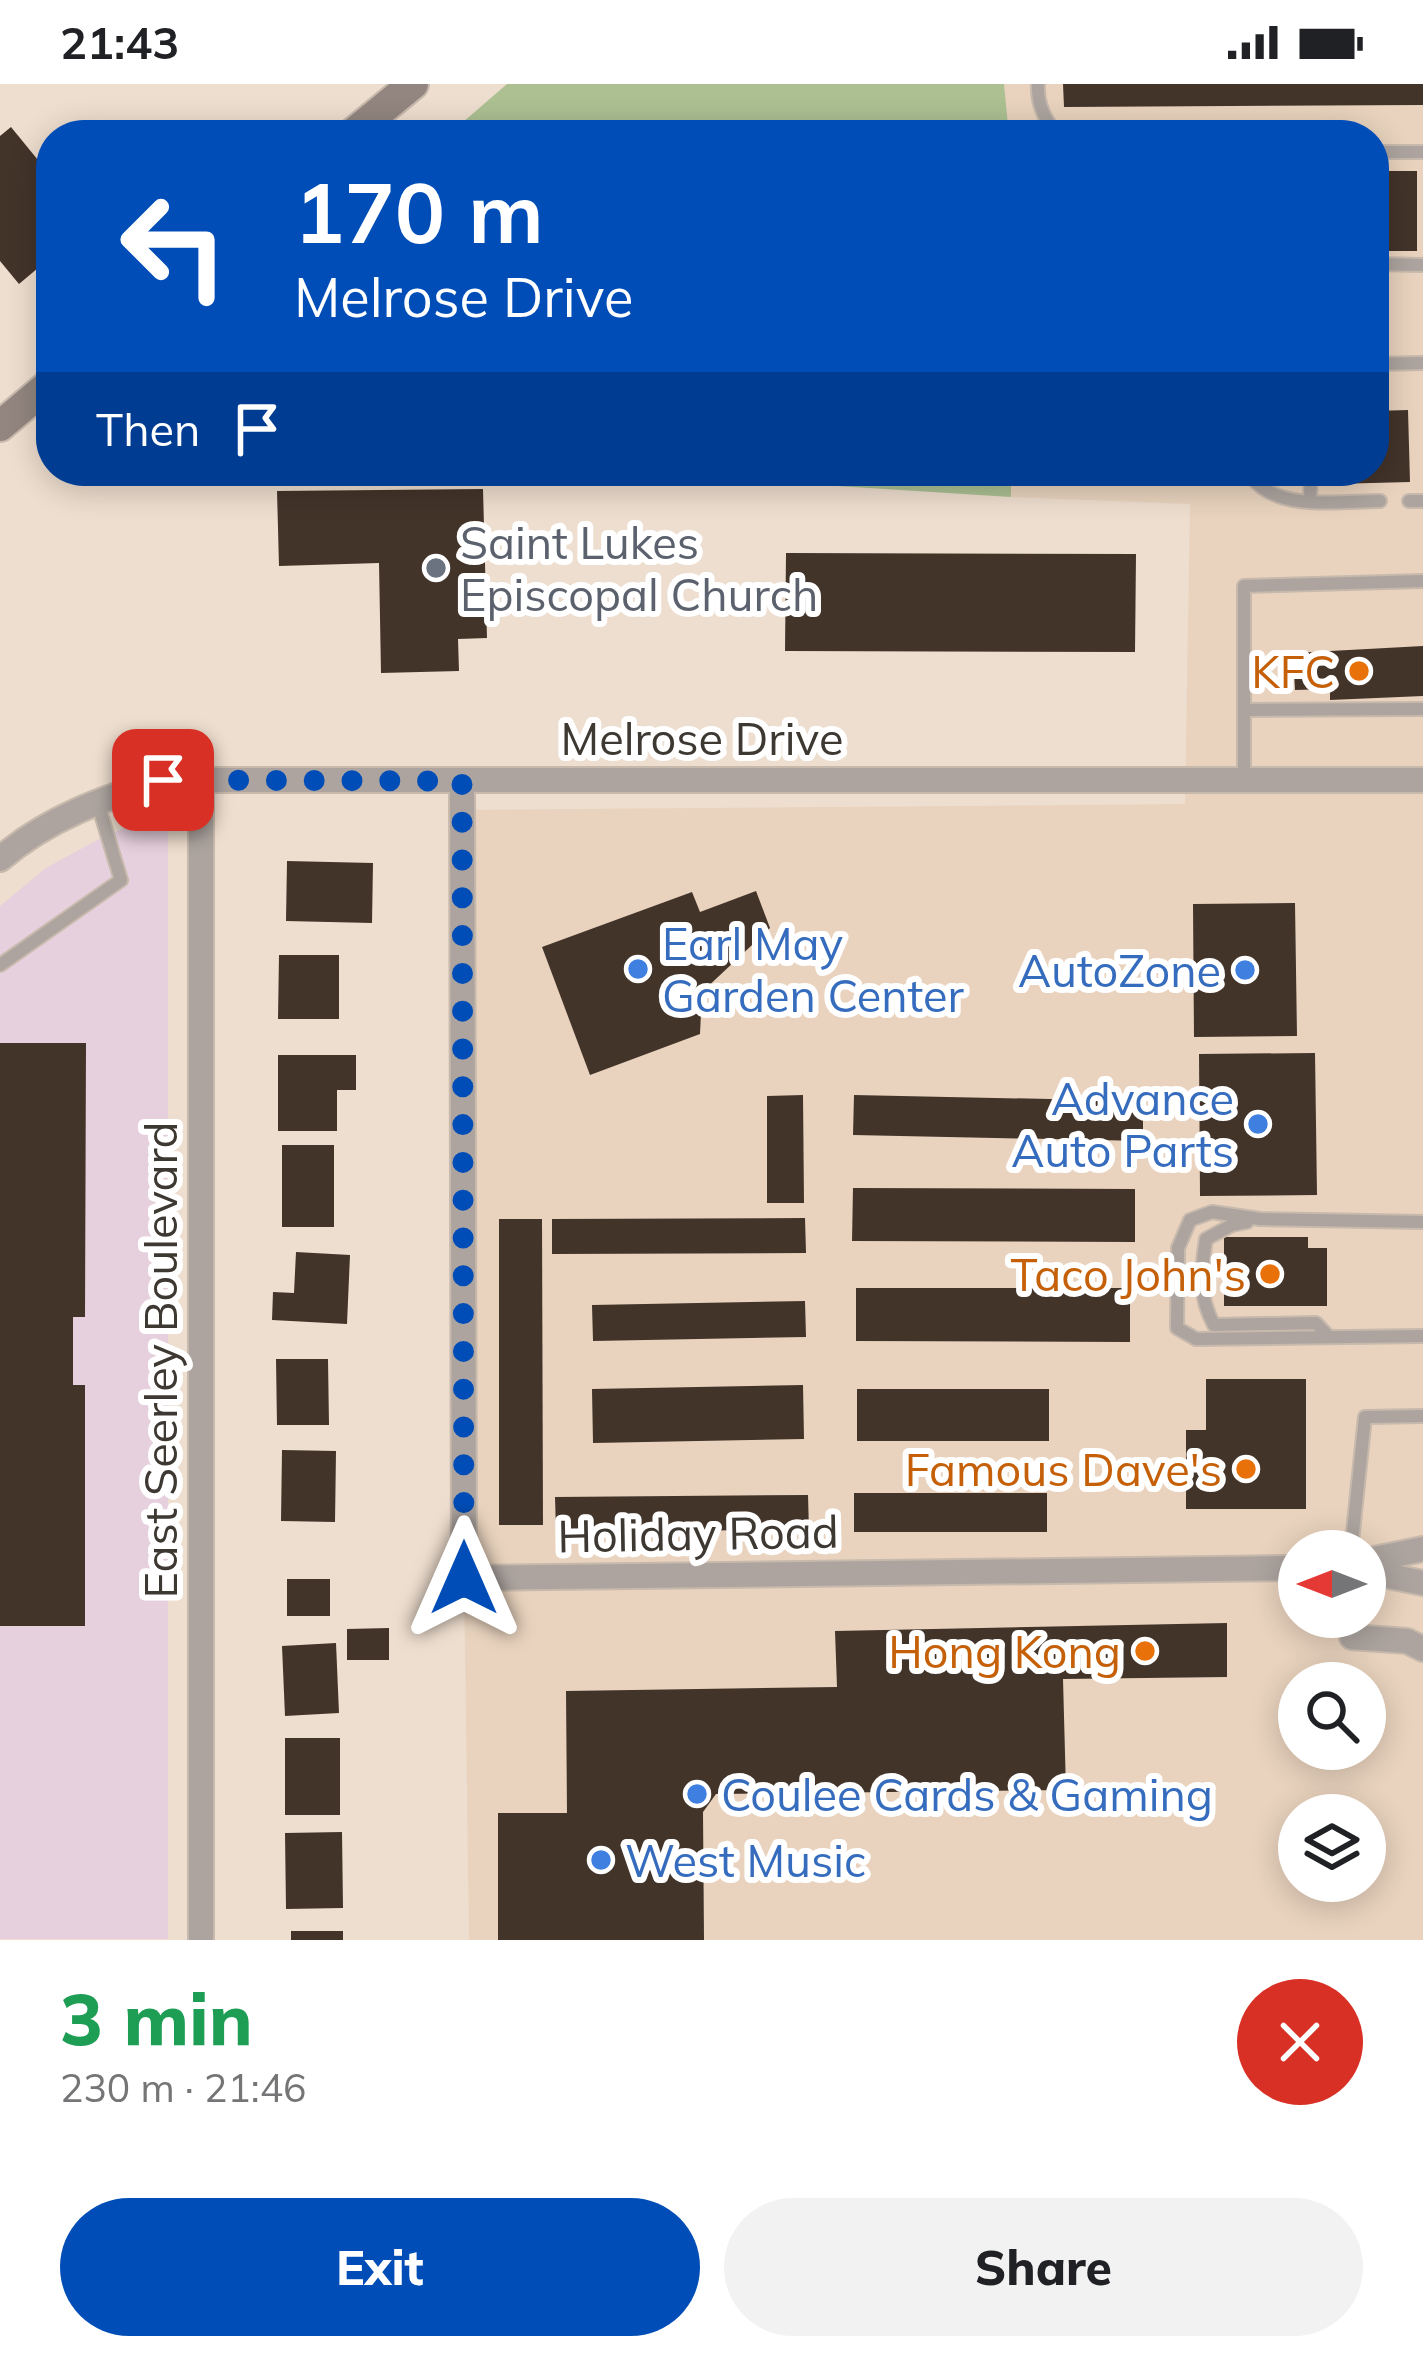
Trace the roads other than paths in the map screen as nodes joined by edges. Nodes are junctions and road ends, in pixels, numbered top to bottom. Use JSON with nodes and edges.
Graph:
{"nodes":[{"id":1,"x":413,"y":84,"type":"edge"},
{"id":2,"x":1038,"y":84,"type":"edge"},
{"id":3,"x":370,"y":120,"type":"edge"},
{"id":4,"x":1046,"y":120,"type":"edge"},
{"id":5,"x":1389,"y":152,"type":"edge"},
{"id":6,"x":1423,"y":152,"type":"edge"},
{"id":7,"x":1389,"y":264,"type":"edge"},
{"id":8,"x":1423,"y":265,"type":"edge"},
{"id":9,"x":1423,"y":363,"type":"edge"},
{"id":10,"x":1389,"y":364,"type":"edge"},
{"id":11,"x":36,"y":396,"type":"edge"},
{"id":12,"x":0,"y":426,"type":"edge"},
{"id":13,"x":1260,"y":486,"type":"edge"},
{"id":14,"x":1310,"y":486,"type":"edge"},
{"id":15,"x":1310,"y":500,"type":"junction"},
{"id":16,"x":1380,"y":501,"type":"dead end"},
{"id":17,"x":1423,"y":580,"type":"edge"},
{"id":18,"x":1423,"y":709,"type":"edge"},
{"id":19,"x":1244,"y":710,"type":"junction"},
{"id":20,"x":201,"y":779,"type":"junction"},
{"id":21,"x":1244,"y":780,"type":"junction"},
{"id":22,"x":1423,"y":780,"type":"edge"},
{"id":23,"x":462,"y":781,"type":"junction"},
{"id":24,"x":97,"y":800,"type":"junction"},
{"id":25,"x":0,"y":859,"type":"edge"},
{"id":26,"x":0,"y":965,"type":"edge"},
{"id":27,"x":1260,"y":1220,"type":"junction"},
{"id":28,"x":1423,"y":1222,"type":"edge"},
{"id":29,"x":1423,"y":1336,"type":"edge"},
{"id":30,"x":1329,"y":1337,"type":"junction"},
{"id":31,"x":1423,"y":1416,"type":"edge"},
{"id":32,"x":1353,"y":1530,"type":"edge"},
{"id":33,"x":1423,"y":1549,"type":"edge"},
{"id":34,"x":1386,"y":1554,"type":"edge"},
{"id":35,"x":1278,"y":1568,"type":"edge"},
{"id":36,"x":1386,"y":1575,"type":"edge"},
{"id":37,"x":1423,"y":1583,"type":"edge"},
{"id":38,"x":1366,"y":1638,"type":"edge"},
{"id":39,"x":1423,"y":1649,"type":"edge"},
{"id":40,"x":201,"y":1940,"type":"edge"}],
"edges":[{"from":1,"to":3,"type":"main road"},
{"from":2,"to":4,"type":"lane"},
{"from":5,"to":6,"type":"lane"},
{"from":7,"to":8,"type":"lane"},
{"from":9,"to":10,"type":"lane"},
{"from":11,"to":12,"type":"main road"},
{"from":13,"to":15,"type":"lane"},
{"from":14,"to":15,"type":"lane"},
{"from":15,"to":16,"type":"lane"},
{"from":17,"to":19,"type":"lane"},
{"from":18,"to":19,"type":"lane"},
{"from":19,"to":21,"type":"lane"},
{"from":20,"to":23,"type":"street","name":"Melrose Drive"},
{"from":20,"to":24,"type":"street","name":"Melrose Drive"},
{"from":20,"to":40,"type":"street","name":"East Seerley Boulevard"},
{"from":21,"to":22,"type":"street","name":"Melrose Drive"},
{"from":21,"to":23,"type":"street","name":"Melrose Drive"},
{"from":23,"to":35,"type":"street","name":"Holiday Road"},
{"from":24,"to":25,"type":"street","name":"Melrose Drive"},
{"from":24,"to":26,"type":"lane"},
{"from":27,"to":28,"type":"lane"},
{"from":27,"to":30,"type":"lane"},
{"from":27,"to":30,"type":"lane"},
{"from":29,"to":30,"type":"lane"},
{"from":31,"to":32,"type":"lane"},
{"from":33,"to":34,"type":"street"},
{"from":36,"to":37,"type":"street"},
{"from":38,"to":39,"type":"street"}]}
